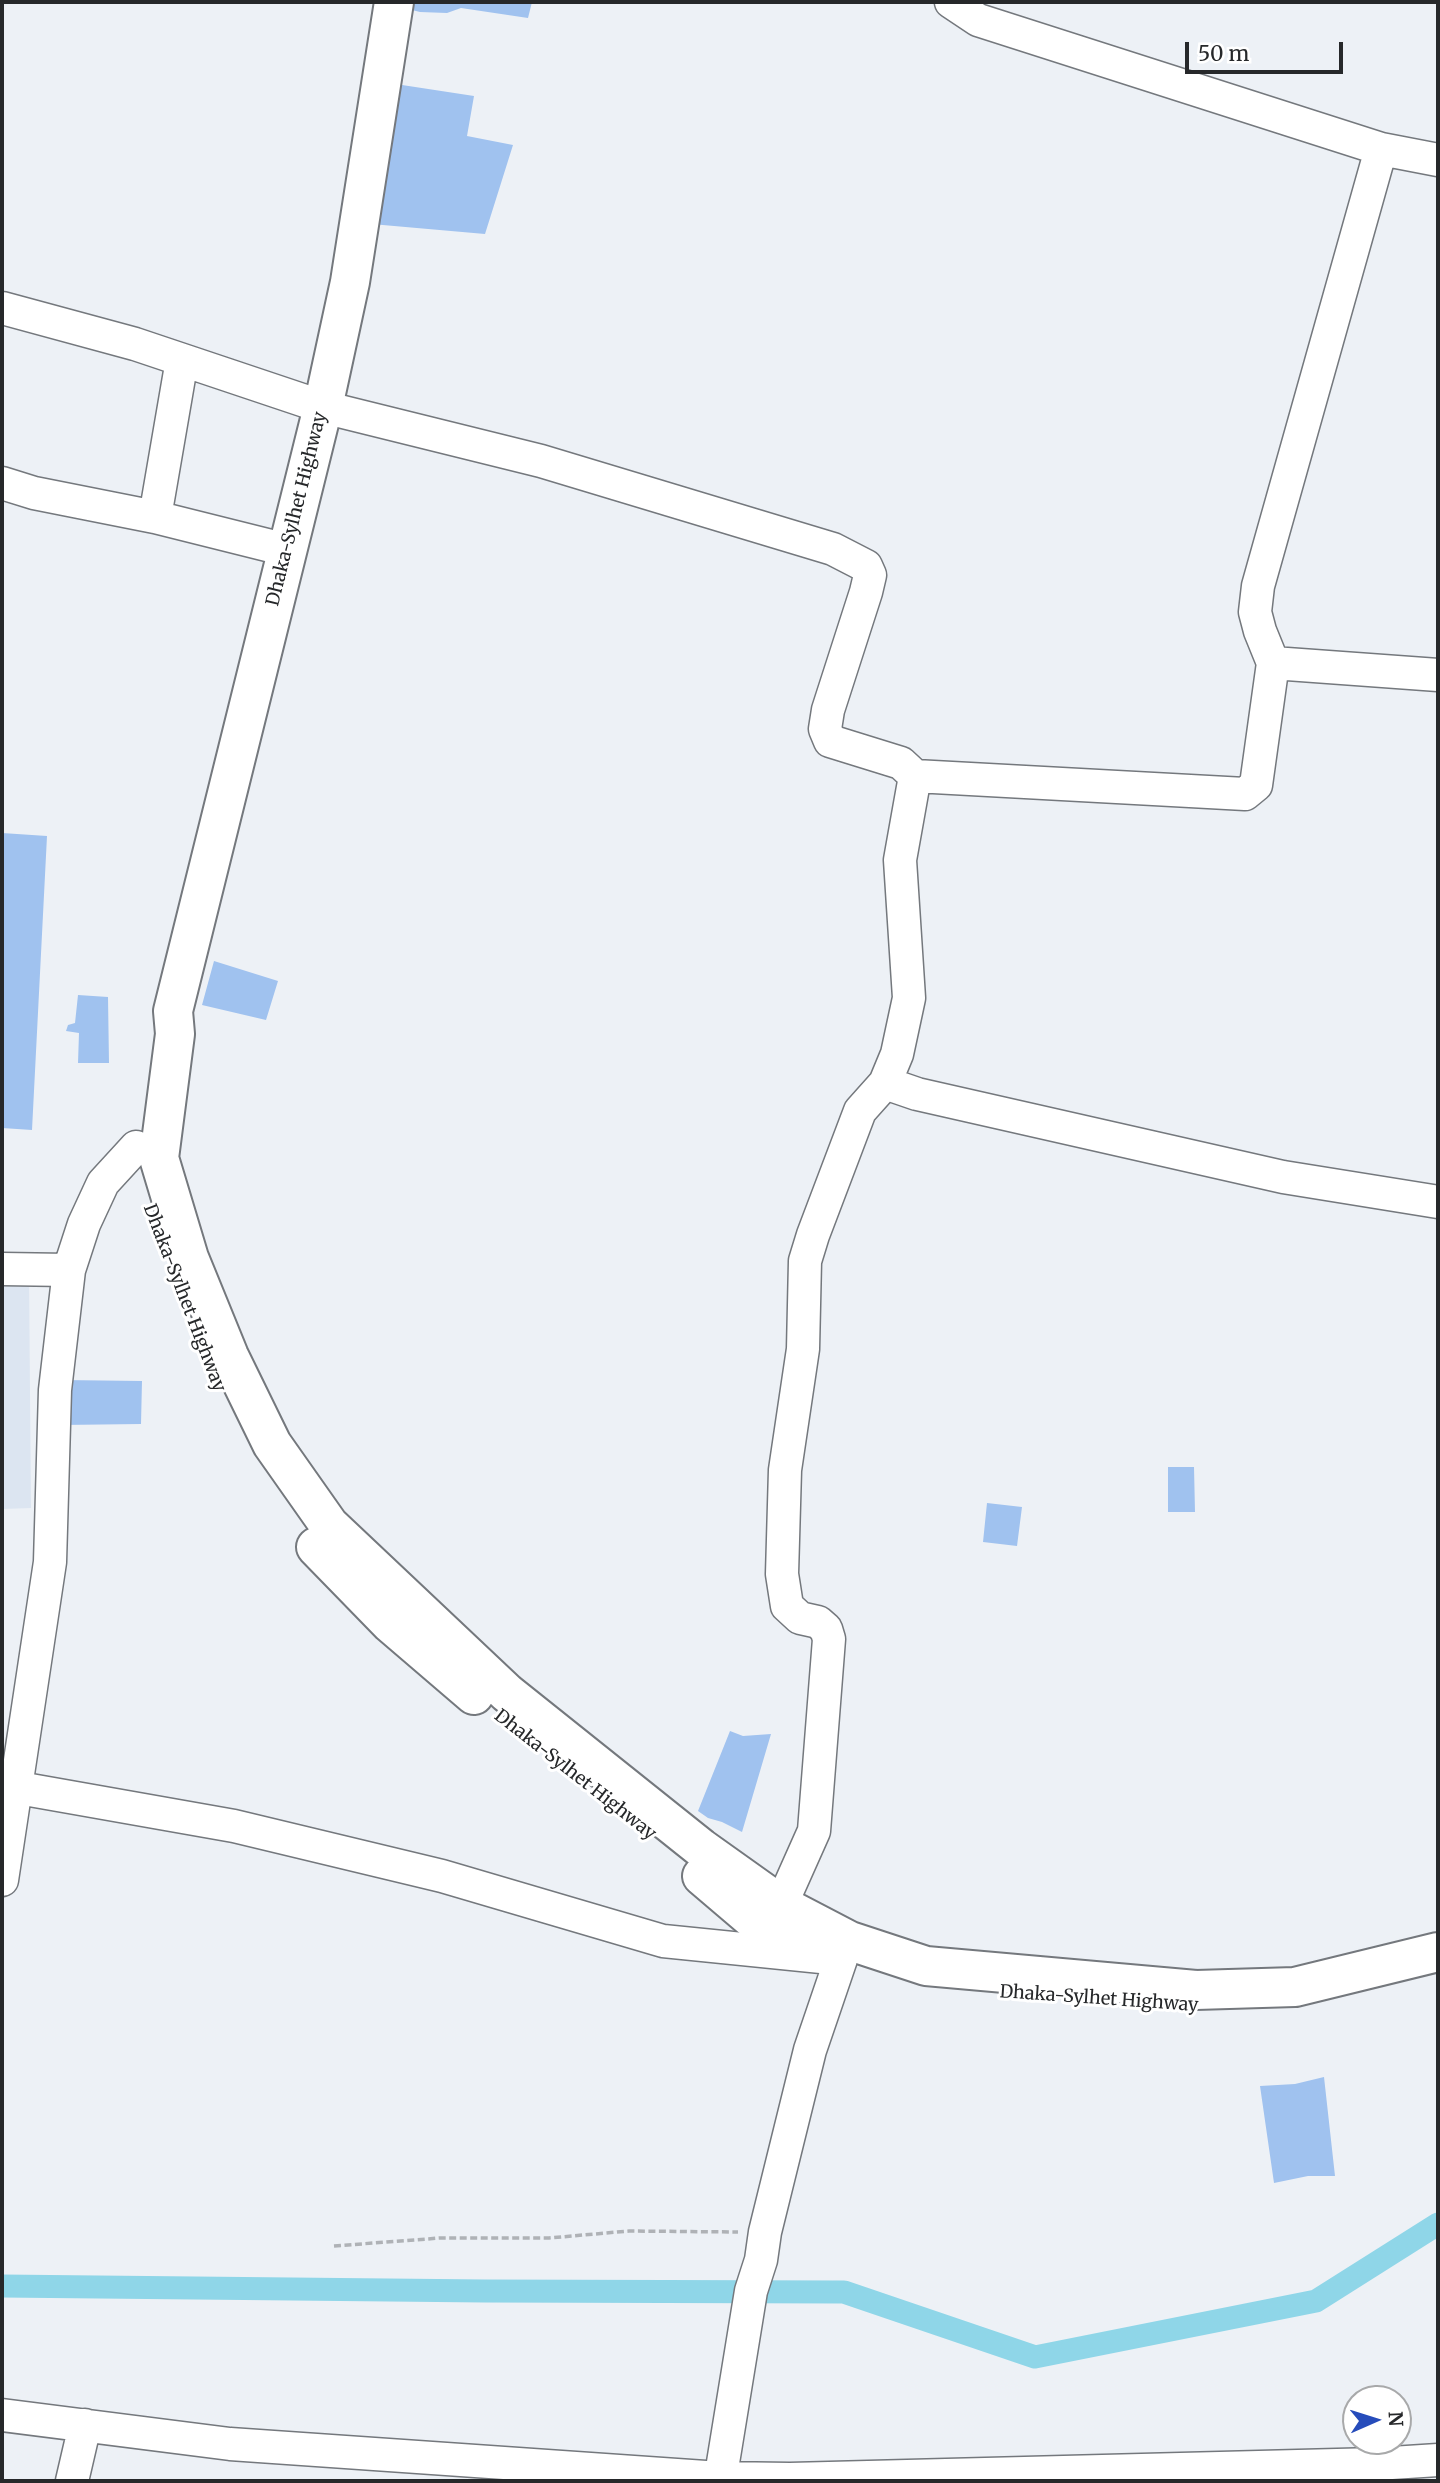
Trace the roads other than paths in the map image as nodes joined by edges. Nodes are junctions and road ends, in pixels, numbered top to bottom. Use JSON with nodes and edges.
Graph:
{"nodes":[{"id":1,"x":394,"y":2,"type":"edge"},
{"id":2,"x":951,"y":2,"type":"edge"},
{"id":3,"x":1381,"y":149,"type":"junction"},
{"id":4,"x":1438,"y":160,"type":"edge"},
{"id":5,"x":2,"y":308,"type":"edge"},
{"id":6,"x":182,"y":360,"type":"junction"},
{"id":7,"x":323,"y":407,"type":"junction"},
{"id":8,"x":2,"y":484,"type":"edge"},
{"id":9,"x":155,"y":517,"type":"junction"},
{"id":10,"x":288,"y":550,"type":"junction"},
{"id":11,"x":1273,"y":663,"type":"junction"},
{"id":12,"x":1438,"y":675,"type":"edge"},
{"id":13,"x":915,"y":776,"type":"junction"},
{"id":14,"x":173,"y":1011,"type":"junction"},
{"id":15,"x":885,"y":1083,"type":"junction"},
{"id":16,"x":136,"y":1147,"type":"junction"},
{"id":17,"x":1438,"y":1202,"type":"edge"},
{"id":18,"x":2,"y":1269,"type":"edge"},
{"id":19,"x":69,"y":1270,"type":"junction"},
{"id":20,"x":9,"y":1786,"type":"edge"},
{"id":21,"x":2,"y":1880,"type":"edge"},
{"id":22,"x":781,"y":1905,"type":"junction"},
{"id":23,"x":1438,"y":1952,"type":"edge"},
{"id":24,"x":841,"y":1959,"type":"junction"},
{"id":25,"x":1438,"y":1972,"type":"edge"},
{"id":26,"x":2,"y":2415,"type":"edge"},
{"id":27,"x":85,"y":2425,"type":"junction"},
{"id":28,"x":1438,"y":2460,"type":"edge"},
{"id":29,"x":720,"y":2480,"type":"edge"},
{"id":30,"x":790,"y":2480,"type":"edge"},
{"id":31,"x":72,"y":2481,"type":"edge"}],
"edges":[{"from":1,"to":7,"type":"highway","name":"Dhaka-Sylhet Highway"},
{"from":2,"to":3,"type":"street"},
{"from":3,"to":4,"type":"street"},
{"from":3,"to":11,"type":"street"},
{"from":5,"to":6,"type":"street"},
{"from":6,"to":7,"type":"street"},
{"from":6,"to":9,"type":"street"},
{"from":7,"to":10,"type":"highway","name":"Dhaka-Sylhet Highway"},
{"from":7,"to":13,"type":"street"},
{"from":8,"to":9,"type":"street"},
{"from":9,"to":10,"type":"street"},
{"from":10,"to":14,"type":"highway","name":"Dhaka-Sylhet Highway"},
{"from":11,"to":12,"type":"street"},
{"from":11,"to":13,"type":"street"},
{"from":13,"to":15,"type":"street"},
{"from":14,"to":16,"type":"highway","name":"Dhaka-Sylhet Highway"},
{"from":14,"to":22,"type":"highway","name":"Dhaka-Sylhet Highway"},
{"from":15,"to":17,"type":"street"},
{"from":15,"to":22,"type":"street"},
{"from":16,"to":19,"type":"street"},
{"from":16,"to":24,"type":"highway","name":"Dhaka-Sylhet Highway"},
{"from":18,"to":19,"type":"street"},
{"from":19,"to":20,"type":"street"},
{"from":20,"to":21,"type":"street"},
{"from":20,"to":24,"type":"street"},
{"from":22,"to":23,"type":"highway","name":"Dhaka-Sylhet Highway"},
{"from":24,"to":25,"type":"highway","name":"Dhaka-Sylhet Highway"},
{"from":24,"to":29,"type":"street"},
{"from":26,"to":27,"type":"street"},
{"from":27,"to":29,"type":"street"},
{"from":27,"to":31,"type":"street"},
{"from":28,"to":30,"type":"street"},
{"from":29,"to":30,"type":"street"}]}
